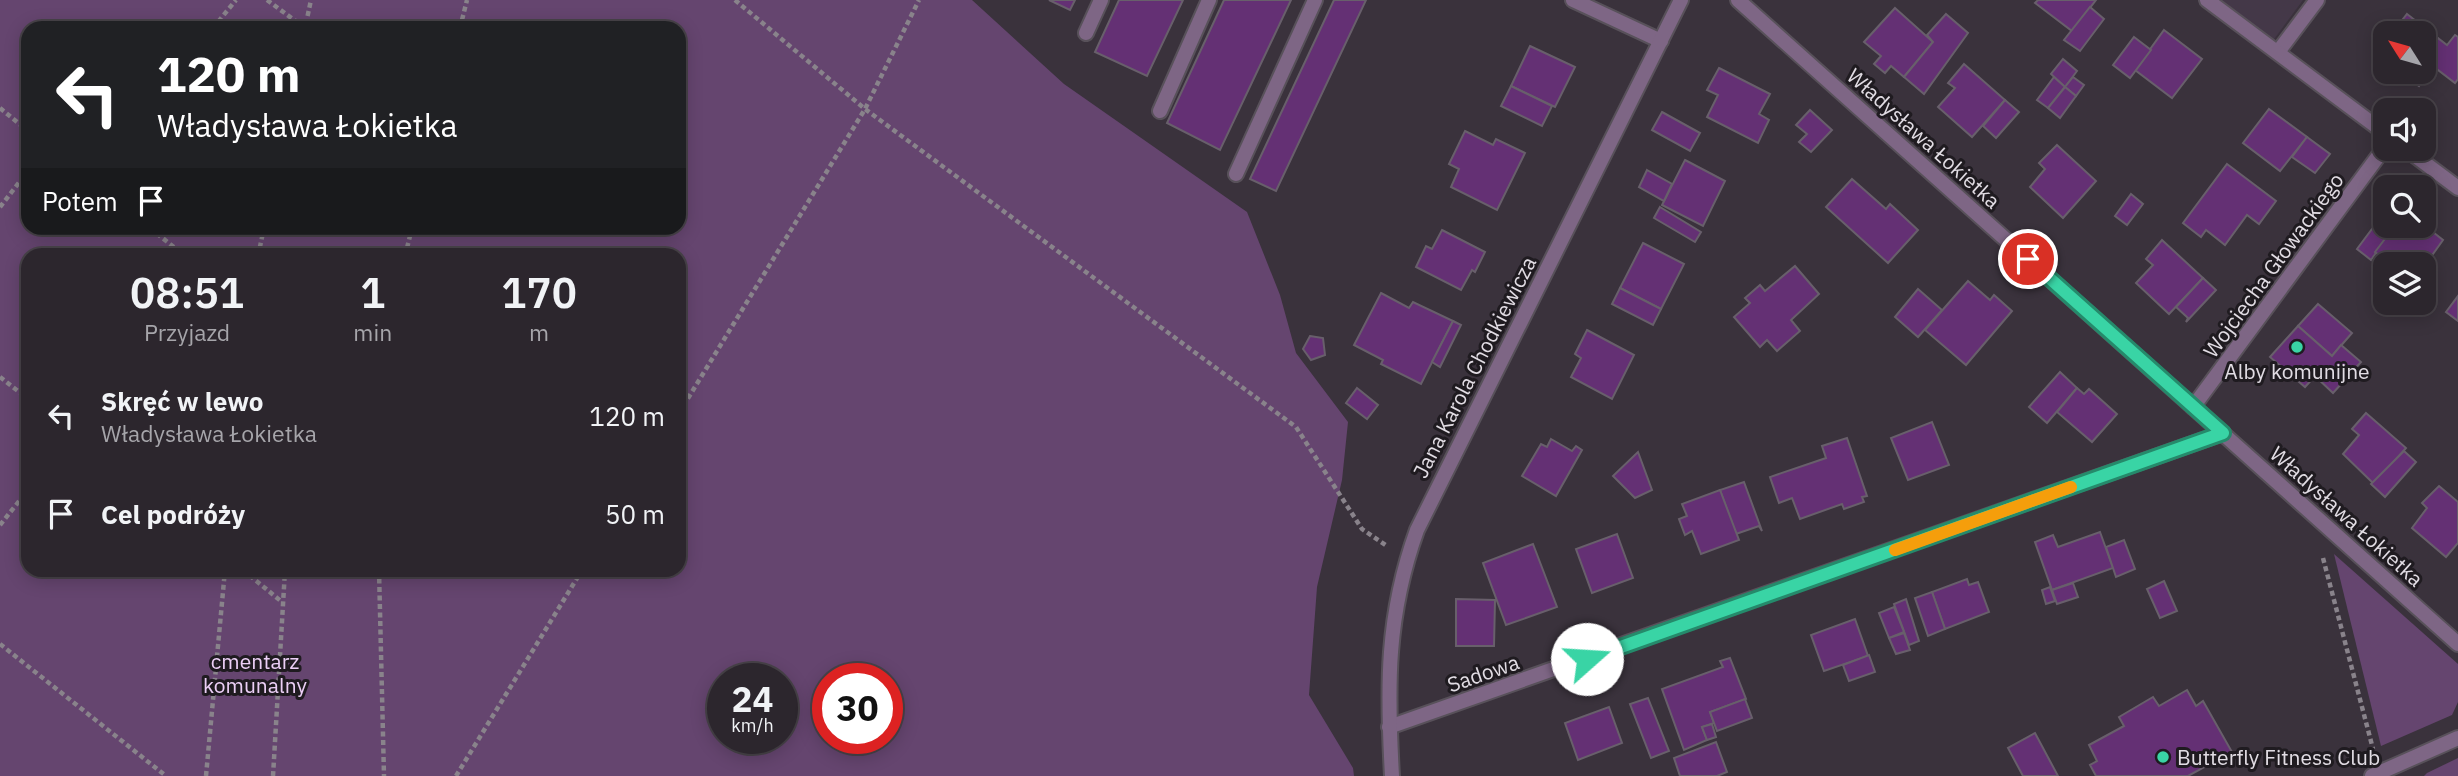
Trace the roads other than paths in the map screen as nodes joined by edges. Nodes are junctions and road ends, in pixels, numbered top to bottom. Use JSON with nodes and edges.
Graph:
{"nodes":[{"id":1,"x":1101,"y":0,"type":"edge"},
{"id":2,"x":1209,"y":0,"type":"edge"},
{"id":3,"x":1315,"y":0,"type":"edge"},
{"id":4,"x":1573,"y":0,"type":"edge"},
{"id":5,"x":1682,"y":0,"type":"edge"},
{"id":6,"x":1738,"y":0,"type":"edge"},
{"id":7,"x":2207,"y":0,"type":"edge"},
{"id":8,"x":2317,"y":0,"type":"edge"},
{"id":9,"x":1086,"y":33,"type":"dead end"},
{"id":10,"x":1661,"y":41,"type":"junction"},
{"id":11,"x":2278,"y":52,"type":"junction"},
{"id":12,"x":1160,"y":111,"type":"dead end"},
{"id":13,"x":2373,"y":124,"type":"edge"},
{"id":14,"x":2375,"y":161,"type":"edge"},
{"id":15,"x":2422,"y":161,"type":"edge"},
{"id":16,"x":1236,"y":174,"type":"dead end"},
{"id":17,"x":2458,"y":188,"type":"edge"},
{"id":18,"x":2193,"y":407,"type":"junction"},
{"id":19,"x":2223,"y":433,"type":"junction"},
{"id":20,"x":2458,"y":644,"type":"edge"},
{"id":21,"x":1390,"y":727,"type":"junction"},
{"id":22,"x":2458,"y":738,"type":"edge"},
{"id":23,"x":2376,"y":774,"type":"edge"},
{"id":24,"x":1392,"y":776,"type":"edge"}],
"edges":[{"from":1,"to":9,"type":"street"},
{"from":2,"to":12,"type":"street"},
{"from":3,"to":16,"type":"street"},
{"from":4,"to":10,"type":"street"},
{"from":5,"to":10,"type":"street","name":"Jana Karola Chodkiewicza"},
{"from":6,"to":18,"type":"street","name":"Władysława Łokietka"},
{"from":7,"to":11,"type":"street"},
{"from":8,"to":11,"type":"street"},
{"from":10,"to":21,"type":"street","name":"Jana Karola Chodkiewicza"},
{"from":11,"to":13,"type":"street"},
{"from":14,"to":18,"type":"street","name":"Wojciecha Głowackiego"},
{"from":15,"to":17,"type":"street"},
{"from":18,"to":19,"type":"street","name":"Władysława Łokietka"},
{"from":19,"to":20,"type":"street","name":"Władysława Łokietka"},
{"from":19,"to":21,"type":"street","name":"Sadowa"},
{"from":21,"to":24,"type":"street","name":"Jana Karola Chodkiewicza"},
{"from":22,"to":23,"type":"street"}]}
